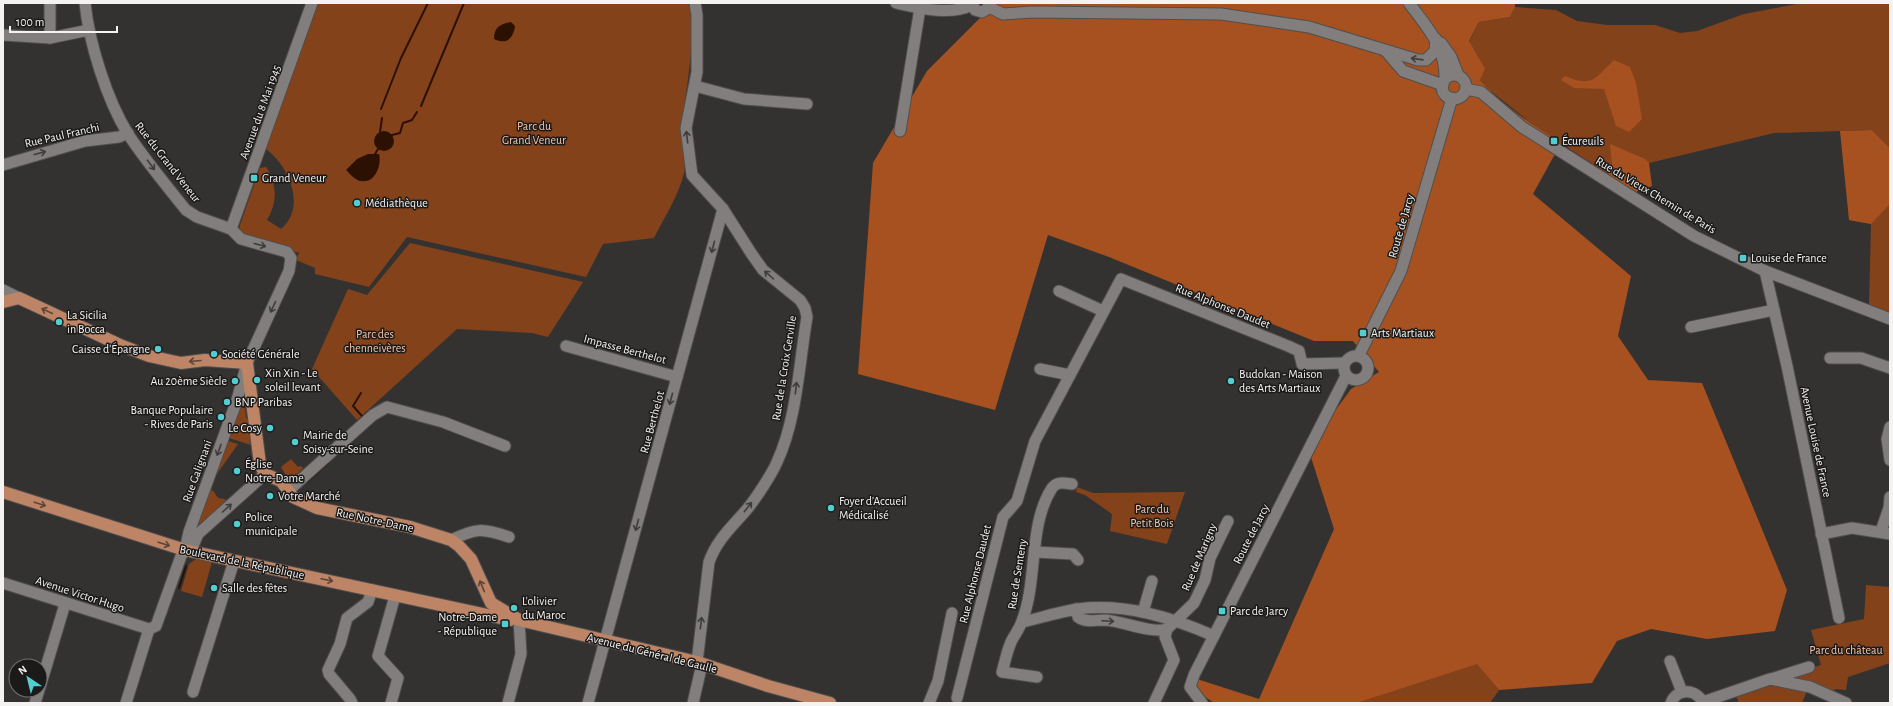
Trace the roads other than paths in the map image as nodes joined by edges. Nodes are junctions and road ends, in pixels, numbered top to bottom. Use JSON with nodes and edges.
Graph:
{"nodes":[{"id":1,"x":50,"y":3,"type":"edge"},
{"id":2,"x":85,"y":3,"type":"edge"},
{"id":3,"x":312,"y":3,"type":"edge"},
{"id":4,"x":695,"y":3,"type":"edge"},
{"id":5,"x":896,"y":3,"type":"edge"},
{"id":6,"x":1409,"y":3,"type":"edge"},
{"id":7,"x":972,"y":4,"type":"edge"},
{"id":8,"x":989,"y":5,"type":"edge"},
{"id":9,"x":920,"y":8,"type":"junction"},
{"id":10,"x":89,"y":30,"type":"junction"},
{"id":11,"x":3,"y":35,"type":"edge"},
{"id":12,"x":50,"y":38,"type":"junction"},
{"id":13,"x":1436,"y":39,"type":"junction"},
{"id":14,"x":1385,"y":50,"type":"junction"},
{"id":15,"x":1458,"y":75,"type":"junction"},
{"id":16,"x":1444,"y":82,"type":"junction"},
{"id":17,"x":695,"y":86,"type":"junction"},
{"id":18,"x":1466,"y":89,"type":"junction"},
{"id":19,"x":1452,"y":98,"type":"junction"},
{"id":20,"x":807,"y":104,"type":"dead end"},
{"id":21,"x":900,"y":131,"type":"dead end"},
{"id":22,"x":128,"y":133,"type":"junction"},
{"id":23,"x":3,"y":165,"type":"edge"},
{"id":24,"x":723,"y":209,"type":"junction"},
{"id":25,"x":231,"y":229,"type":"junction"},
{"id":26,"x":1765,"y":271,"type":"junction"},
{"id":27,"x":3,"y":290,"type":"edge"},
{"id":28,"x":1059,"y":291,"type":"dead end"},
{"id":29,"x":19,"y":298,"type":"junction"},
{"id":30,"x":3,"y":302,"type":"edge"},
{"id":31,"x":1774,"y":310,"type":"junction"},
{"id":32,"x":1103,"y":311,"type":"junction"},
{"id":33,"x":1890,"y":319,"type":"edge"},
{"id":34,"x":1691,"y":327,"type":"dead end"},
{"id":35,"x":566,"y":346,"type":"dead end"},
{"id":36,"x":1359,"y":355,"type":"junction"},
{"id":37,"x":1830,"y":358,"type":"dead end"},
{"id":38,"x":247,"y":363,"type":"junction"},
{"id":39,"x":1344,"y":363,"type":"junction"},
{"id":40,"x":1890,"y":368,"type":"edge"},
{"id":41,"x":1040,"y":369,"type":"dead end"},
{"id":42,"x":1070,"y":375,"type":"junction"},
{"id":43,"x":1346,"y":376,"type":"junction"},
{"id":44,"x":677,"y":377,"type":"junction"},
{"id":45,"x":237,"y":400,"type":"junction"},
{"id":46,"x":252,"y":400,"type":"junction"},
{"id":47,"x":1890,"y":427,"type":"edge"},
{"id":48,"x":505,"y":446,"type":"dead end"},
{"id":49,"x":1890,"y":460,"type":"edge"},
{"id":50,"x":265,"y":474,"type":"junction"},
{"id":51,"x":1072,"y":484,"type":"dead end"},
{"id":52,"x":288,"y":491,"type":"junction"},
{"id":53,"x":3,"y":492,"type":"edge"},
{"id":54,"x":1890,"y":497,"type":"edge"},
{"id":55,"x":1228,"y":521,"type":"dead end"},
{"id":56,"x":193,"y":533,"type":"junction"},
{"id":57,"x":1886,"y":533,"type":"edge"},
{"id":58,"x":1821,"y":534,"type":"junction"},
{"id":59,"x":509,"y":537,"type":"dead end"},
{"id":60,"x":450,"y":540,"type":"junction"},
{"id":61,"x":185,"y":550,"type":"junction"},
{"id":62,"x":1035,"y":552,"type":"junction"},
{"id":63,"x":1078,"y":560,"type":"dead end"},
{"id":64,"x":234,"y":561,"type":"junction"},
{"id":65,"x":1152,"y":581,"type":"dead end"},
{"id":66,"x":3,"y":583,"type":"edge"},
{"id":67,"x":372,"y":590,"type":"junction"},
{"id":68,"x":395,"y":596,"type":"junction"},
{"id":69,"x":65,"y":604,"type":"junction"},
{"id":70,"x":489,"y":609,"type":"junction"},
{"id":71,"x":1076,"y":609,"type":"junction"},
{"id":72,"x":1143,"y":612,"type":"junction"},
{"id":73,"x":952,"y":613,"type":"dead end"},
{"id":74,"x":1839,"y":618,"type":"dead end"},
{"id":75,"x":520,"y":620,"type":"junction"},
{"id":76,"x":1177,"y":620,"type":"junction"},
{"id":77,"x":1022,"y":622,"type":"junction"},
{"id":78,"x":149,"y":629,"type":"junction"},
{"id":79,"x":1167,"y":629,"type":"junction"},
{"id":80,"x":1214,"y":636,"type":"junction"},
{"id":81,"x":605,"y":641,"type":"junction"},
{"id":82,"x":48,"y":660,"type":"edge"},
{"id":83,"x":1670,"y":661,"type":"dead end"},
{"id":84,"x":699,"y":663,"type":"junction"},
{"id":85,"x":1809,"y":667,"type":"dead end"},
{"id":86,"x":1037,"y":677,"type":"dead end"},
{"id":87,"x":1770,"y":679,"type":"junction"},
{"id":88,"x":193,"y":692,"type":"dead end"},
{"id":89,"x":1682,"y":692,"type":"junction"},
{"id":90,"x":957,"y":698,"type":"dead end"},
{"id":91,"x":126,"y":703,"type":"edge"},
{"id":92,"x":352,"y":703,"type":"edge"},
{"id":93,"x":391,"y":703,"type":"edge"},
{"id":94,"x":508,"y":703,"type":"edge"},
{"id":95,"x":588,"y":703,"type":"edge"},
{"id":96,"x":693,"y":703,"type":"edge"},
{"id":97,"x":830,"y":703,"type":"edge"},
{"id":98,"x":929,"y":703,"type":"edge"},
{"id":99,"x":1154,"y":703,"type":"edge"},
{"id":100,"x":1202,"y":703,"type":"edge"},
{"id":101,"x":1672,"y":703,"type":"edge"},
{"id":102,"x":1703,"y":703,"type":"edge"},
{"id":103,"x":1846,"y":703,"type":"edge"}],
"edges":[{"from":1,"to":12,"type":"street"},
{"from":2,"to":10,"type":"street","name":"Rue du Grand Veneur"},
{"from":3,"to":25,"type":"street","name":"Avenue du 8 Mai 1945"},
{"from":4,"to":17,"type":"street","name":"Rue de la Croix Gerville"},
{"from":5,"to":9,"type":"street"},
{"from":6,"to":13,"type":"street"},
{"from":7,"to":8,"type":"street"},
{"from":7,"to":9,"type":"street"},
{"from":8,"to":14,"type":"street"},
{"from":9,"to":21,"type":"street"},
{"from":10,"to":12,"type":"street"},
{"from":10,"to":22,"type":"street","name":"Rue du Grand Veneur"},
{"from":11,"to":12,"type":"street"},
{"from":13,"to":14,"type":"street","one_way":true},
{"from":13,"to":15,"type":"street"},
{"from":13,"to":16,"type":"street"},
{"from":14,"to":16,"type":"street"},
{"from":15,"to":16,"type":"street"},
{"from":15,"to":18,"type":"street"},
{"from":16,"to":19,"type":"street"},
{"from":17,"to":20,"type":"street"},
{"from":24,"to":17,"type":"street","name":"Rue de la Croix Gerville","one_way":true},
{"from":18,"to":19,"type":"street"},
{"from":18,"to":26,"type":"street","name":"Rue du Vieux Chemin de Paris"},
{"from":19,"to":36,"type":"street","name":"Route de Jarcy"},
{"from":23,"to":22,"type":"street","name":"Rue Paul Franchi","one_way":true},
{"from":22,"to":25,"type":"street","name":"Rue du Grand Veneur","one_way":true},
{"from":24,"to":44,"type":"street","name":"Rue Berthelot","one_way":true},
{"from":84,"to":24,"type":"street","name":"Rue de la Croix Gerville","one_way":true},
{"from":25,"to":38,"type":"street","name":"Rue du Grand Veneur","one_way":true},
{"from":26,"to":31,"type":"street","name":"Avenue Louise de France"},
{"from":26,"to":33,"type":"street","name":"Rue du Vieux Chemin de Paris"},
{"from":27,"to":29,"type":"street"},
{"from":28,"to":32,"type":"street"},
{"from":29,"to":30,"type":"main road"},
{"from":38,"to":29,"type":"main road","one_way":true},
{"from":31,"to":34,"type":"street"},
{"from":31,"to":58,"type":"street","name":"Avenue Louise de France"},
{"from":32,"to":39,"type":"street","name":"Rue Alphonse Daudet"},
{"from":32,"to":42,"type":"street","name":"Rue Alphonse Daudet"},
{"from":35,"to":44,"type":"street","name":"Impasse Berthelot"},
{"from":36,"to":39,"type":"street"},
{"from":36,"to":43,"type":"street"},
{"from":37,"to":40,"type":"street"},
{"from":38,"to":45,"type":"street","name":"Rue Galignani"},
{"from":38,"to":46,"type":"main road"},
{"from":39,"to":43,"type":"street"},
{"from":41,"to":42,"type":"street"},
{"from":42,"to":90,"type":"street","name":"Rue Alphonse Daudet"},
{"from":43,"to":80,"type":"street","name":"Route de Jarcy"},
{"from":44,"to":81,"type":"street","name":"Rue Berthelot","one_way":true},
{"from":45,"to":46,"type":"street"},
{"from":45,"to":56,"type":"street","name":"Rue Galignani","one_way":true},
{"from":46,"to":50,"type":"main road"},
{"from":47,"to":49,"type":"street"},
{"from":48,"to":52,"type":"street"},
{"from":50,"to":52,"type":"main road","name":"Rue Notre-Dame"},
{"from":56,"to":50,"type":"street","one_way":true},
{"from":51,"to":62,"type":"street","name":"Rue de Senteny"},
{"from":52,"to":60,"type":"main road","name":"Rue Notre-Dame"},
{"from":53,"to":61,"type":"main road","name":"Boulevard de la République","one_way":true},
{"from":54,"to":57,"type":"street"},
{"from":55,"to":76,"type":"street","name":"Rue de Marigny"},
{"from":56,"to":61,"type":"street","name":"Rue Galignani"},
{"from":57,"to":58,"type":"street"},
{"from":58,"to":74,"type":"street","name":"Avenue Louise de France"},
{"from":59,"to":60,"type":"street"},
{"from":70,"to":60,"type":"main road","name":"Rue Notre-Dame","one_way":true},
{"from":61,"to":64,"type":"main road","name":"Boulevard de la République"},
{"from":61,"to":78,"type":"street","name":"Rue Galignani"},
{"from":62,"to":63,"type":"street"},
{"from":62,"to":77,"type":"street","name":"Rue de Senteny"},
{"from":64,"to":67,"type":"main road","name":"Boulevard de la République","one_way":true},
{"from":64,"to":88,"type":"street"},
{"from":65,"to":72,"type":"street"},
{"from":66,"to":69,"type":"street","name":"Avenue Victor Hugo"},
{"from":67,"to":68,"type":"main road","name":"Boulevard de la République"},
{"from":67,"to":92,"type":"street"},
{"from":68,"to":70,"type":"main road","name":"Boulevard de la République"},
{"from":68,"to":93,"type":"street"},
{"from":69,"to":78,"type":"street","name":"Avenue Victor Hugo"},
{"from":69,"to":82,"type":"street"},
{"from":70,"to":75,"type":"main road"},
{"from":71,"to":72,"type":"street"},
{"from":71,"to":77,"type":"street"},
{"from":71,"to":79,"type":"street","one_way":true},
{"from":72,"to":76,"type":"street"},
{"from":73,"to":98,"type":"street"},
{"from":75,"to":81,"type":"main road","name":"Avenue du Général de Gaulle"},
{"from":75,"to":94,"type":"street"},
{"from":76,"to":79,"type":"street","name":"Rue de Marigny"},
{"from":76,"to":80,"type":"street"},
{"from":77,"to":86,"type":"street","name":"Rue de Senteny"},
{"from":78,"to":91,"type":"street","name":"Rue Galignani"},
{"from":79,"to":99,"type":"street"},
{"from":80,"to":100,"type":"street","name":"Route de Jarcy"},
{"from":81,"to":84,"type":"main road","name":"Avenue du Général de Gaulle"},
{"from":81,"to":95,"type":"street","name":"Rue Berthelot"},
{"from":83,"to":89,"type":"street"},
{"from":84,"to":96,"type":"street","name":"Rue de la Croix Gerville"},
{"from":84,"to":97,"type":"main road","name":"Avenue du Général de Gaulle"},
{"from":85,"to":87,"type":"street"},
{"from":87,"to":102,"type":"street"},
{"from":87,"to":103,"type":"street"},
{"from":89,"to":101,"type":"street"},
{"from":89,"to":102,"type":"street"}]}
